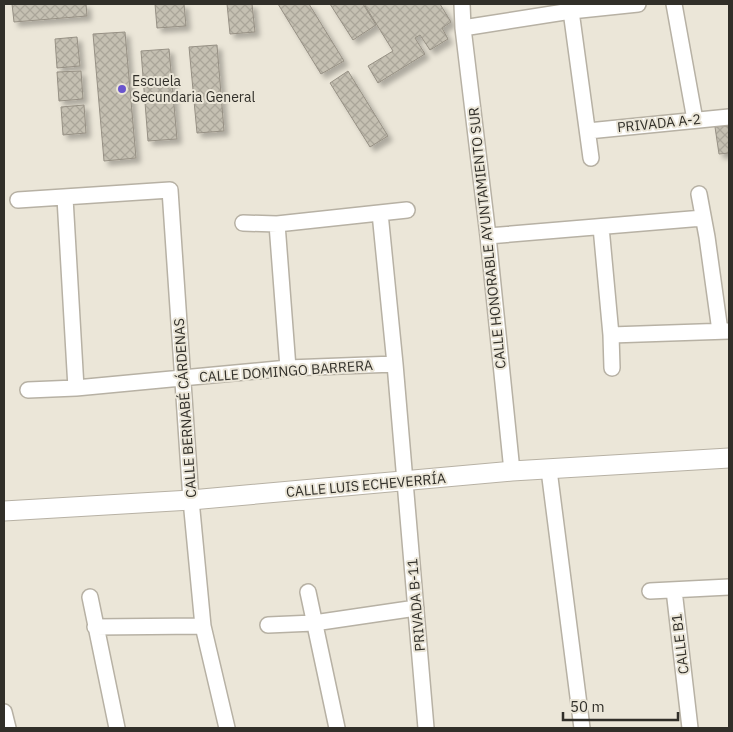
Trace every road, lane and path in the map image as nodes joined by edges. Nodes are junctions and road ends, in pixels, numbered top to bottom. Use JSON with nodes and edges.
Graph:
{"nodes":[{"id":1,"x":462,"y":4,"type":"edge"},
{"id":2,"x":638,"y":4,"type":"edge"},
{"id":3,"x":674,"y":4,"type":"edge"},
{"id":4,"x":571,"y":11,"type":"junction"},
{"id":5,"x":463,"y":28,"type":"junction"},
{"id":6,"x":729,"y":117,"type":"edge"},
{"id":7,"x":695,"y":120,"type":"junction"},
{"id":8,"x":588,"y":131,"type":"junction"},
{"id":9,"x":591,"y":158,"type":"dead end"},
{"id":10,"x":699,"y":194,"type":"dead end"},
{"id":11,"x":64,"y":198,"type":"junction"},
{"id":12,"x":18,"y":200,"type":"dead end"},
{"id":13,"x":407,"y":210,"type":"dead end"},
{"id":14,"x":380,"y":213,"type":"junction"},
{"id":15,"x":703,"y":218,"type":"junction"},
{"id":16,"x":243,"y":224,"type":"dead end"},
{"id":17,"x":277,"y":224,"type":"junction"},
{"id":18,"x":601,"y":226,"type":"junction"},
{"id":19,"x":488,"y":236,"type":"junction"},
{"id":20,"x":725,"y":331,"type":"edge"},
{"id":21,"x":611,"y":335,"type":"junction"},
{"id":22,"x":395,"y":364,"type":"junction"},
{"id":23,"x":288,"y":368,"type":"junction"},
{"id":24,"x":612,"y":368,"type":"dead end"},
{"id":25,"x":183,"y":378,"type":"junction"},
{"id":26,"x":76,"y":388,"type":"junction"},
{"id":27,"x":28,"y":390,"type":"dead end"},
{"id":28,"x":729,"y":458,"type":"edge"},
{"id":29,"x":549,"y":470,"type":"junction"},
{"id":30,"x":512,"y":471,"type":"junction"},
{"id":31,"x":404,"y":482,"type":"junction"},
{"id":32,"x":191,"y":500,"type":"junction"},
{"id":33,"x":4,"y":511,"type":"edge"},
{"id":34,"x":729,"y":587,"type":"edge"},
{"id":35,"x":674,"y":590,"type":"junction"},
{"id":36,"x":650,"y":591,"type":"dead end"},
{"id":37,"x":308,"y":592,"type":"dead end"},
{"id":38,"x":90,"y":597,"type":"dead end"},
{"id":39,"x":416,"y":608,"type":"junction"},
{"id":40,"x":314,"y":623,"type":"junction"},
{"id":41,"x":268,"y":625,"type":"dead end"},
{"id":42,"x":203,"y":626,"type":"junction"},
{"id":43,"x":95,"y":627,"type":"junction"},
{"id":44,"x":4,"y":712,"type":"edge"},
{"id":45,"x":8,"y":728,"type":"edge"},
{"id":46,"x":117,"y":728,"type":"edge"},
{"id":47,"x":227,"y":728,"type":"edge"},
{"id":48,"x":337,"y":728,"type":"edge"},
{"id":49,"x":426,"y":728,"type":"edge"},
{"id":50,"x":582,"y":728,"type":"edge"},
{"id":51,"x":690,"y":728,"type":"edge"}],
"edges":[{"from":1,"to":5,"type":"street","name":"CALLE HONORABLE AYUNTAMIENTO SUR"},
{"from":2,"to":4,"type":"street"},
{"from":3,"to":7,"type":"street"},
{"from":4,"to":5,"type":"street"},
{"from":4,"to":8,"type":"street"},
{"from":5,"to":19,"type":"street","name":"CALLE HONORABLE AYUNTAMIENTO SUR"},
{"from":6,"to":7,"type":"street","name":"PRIVADA A-2"},
{"from":7,"to":8,"type":"street","name":"PRIVADA A-2"},
{"from":8,"to":9,"type":"street"},
{"from":10,"to":15,"type":"street"},
{"from":11,"to":12,"type":"street"},
{"from":11,"to":25,"type":"street","name":"CALLE BERNABÉ CÁRDENAS"},
{"from":11,"to":26,"type":"street"},
{"from":13,"to":14,"type":"street"},
{"from":14,"to":17,"type":"street"},
{"from":14,"to":22,"type":"street"},
{"from":15,"to":18,"type":"street"},
{"from":15,"to":20,"type":"street"},
{"from":16,"to":17,"type":"street"},
{"from":17,"to":23,"type":"street"},
{"from":18,"to":19,"type":"street"},
{"from":18,"to":21,"type":"street"},
{"from":19,"to":30,"type":"street","name":"CALLE HONORABLE AYUNTAMIENTO SUR"},
{"from":20,"to":21,"type":"street"},
{"from":21,"to":24,"type":"street"},
{"from":22,"to":23,"type":"street","name":"CALLE DOMINGO BARRERA"},
{"from":22,"to":31,"type":"street"},
{"from":23,"to":25,"type":"street","name":"CALLE DOMINGO BARRERA"},
{"from":25,"to":26,"type":"street","name":"CALLE DOMINGO BARRERA"},
{"from":25,"to":32,"type":"street","name":"CALLE BERNABÉ CÁRDENAS"},
{"from":26,"to":27,"type":"street","name":"CALLE DOMINGO BARRERA"},
{"from":28,"to":29,"type":"street","name":"CALLE LUIS ECHEVERRÍA"},
{"from":29,"to":30,"type":"street","name":"CALLE LUIS ECHEVERRÍA"},
{"from":29,"to":50,"type":"street"},
{"from":30,"to":31,"type":"street","name":"CALLE LUIS ECHEVERRÍA"},
{"from":31,"to":32,"type":"street","name":"CALLE LUIS ECHEVERRÍA"},
{"from":31,"to":39,"type":"street","name":"PRIVADA B-11"},
{"from":32,"to":33,"type":"street","name":"CALLE LUIS ECHEVERRÍA"},
{"from":32,"to":42,"type":"street","name":"CALLE BERNABÉ CÁRDENAS"},
{"from":34,"to":35,"type":"street"},
{"from":35,"to":36,"type":"street"},
{"from":35,"to":51,"type":"street","name":"CALLE B1"},
{"from":37,"to":40,"type":"street"},
{"from":38,"to":43,"type":"street"},
{"from":39,"to":40,"type":"street"},
{"from":39,"to":49,"type":"street","name":"PRIVADA B-11"},
{"from":40,"to":41,"type":"street"},
{"from":40,"to":48,"type":"street"},
{"from":42,"to":43,"type":"street"},
{"from":42,"to":47,"type":"street","name":"CALLE BERNABÉ CÁRDENAS"},
{"from":43,"to":46,"type":"street"},
{"from":44,"to":45,"type":"street"}]}
